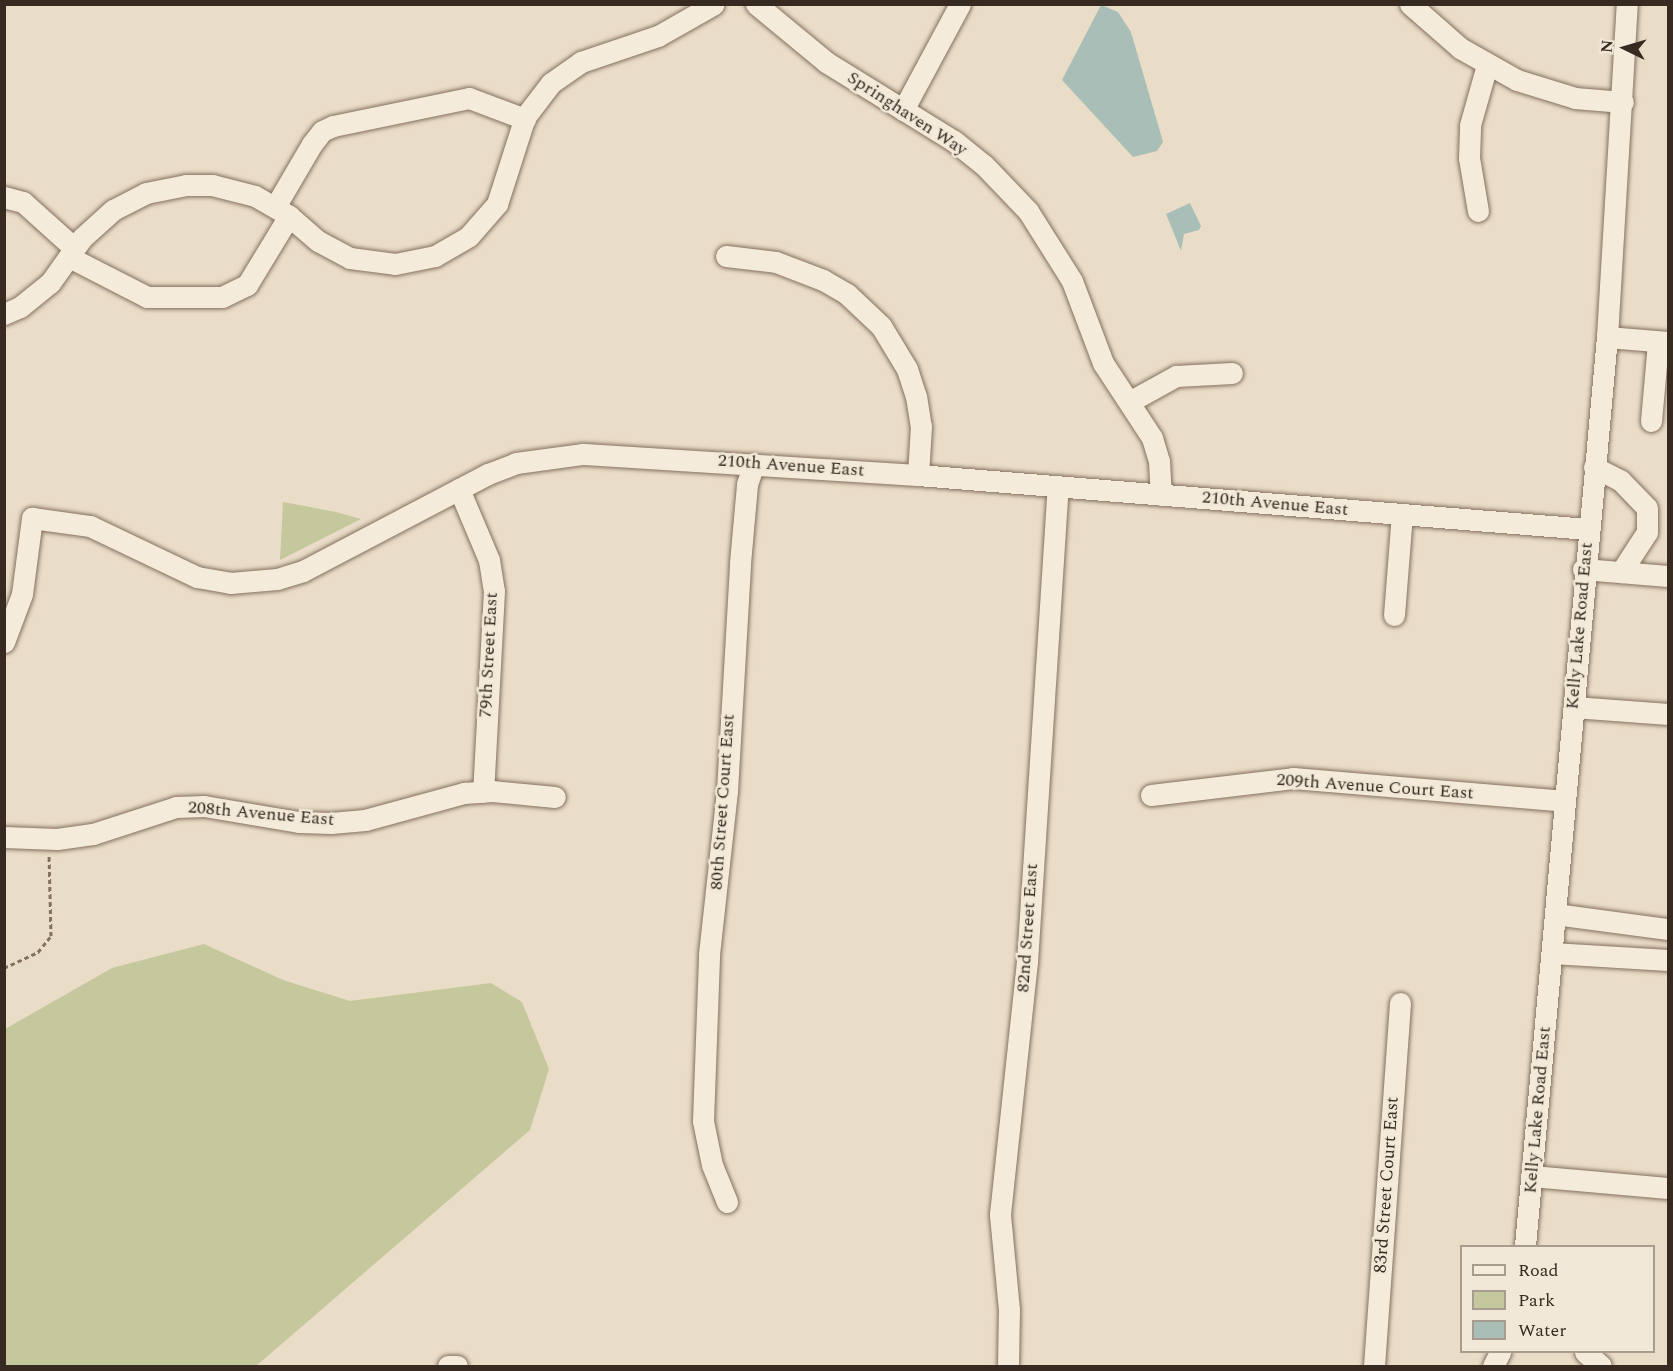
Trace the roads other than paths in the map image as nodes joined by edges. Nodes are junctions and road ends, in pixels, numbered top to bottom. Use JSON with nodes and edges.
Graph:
{"nodes":[{"id":1,"x":714,"y":4,"type":"edge"},
{"id":2,"x":756,"y":4,"type":"edge"},
{"id":3,"x":960,"y":4,"type":"edge"},
{"id":4,"x":1410,"y":4,"type":"edge"},
{"id":5,"x":1627,"y":4,"type":"edge"},
{"id":6,"x":1487,"y":65,"type":"junction"},
{"id":7,"x":1623,"y":102,"type":"junction"},
{"id":8,"x":903,"y":110,"type":"junction"},
{"id":9,"x":525,"y":119,"type":"junction"},
{"id":10,"x":4,"y":197,"type":"edge"},
{"id":11,"x":1478,"y":211,"type":"dead end"},
{"id":12,"x":282,"y":212,"type":"junction"},
{"id":13,"x":71,"y":253,"type":"junction"},
{"id":14,"x":726,"y":256,"type":"dead end"},
{"id":15,"x":4,"y":314,"type":"edge"},
{"id":16,"x":1607,"y":337,"type":"junction"},
{"id":17,"x":1663,"y":342,"type":"edge"},
{"id":18,"x":1232,"y":373,"type":"dead end"},
{"id":19,"x":1129,"y":402,"type":"junction"},
{"id":20,"x":1651,"y":421,"type":"dead end"},
{"id":21,"x":754,"y":464,"type":"junction"},
{"id":22,"x":1594,"y":467,"type":"junction"},
{"id":23,"x":918,"y":475,"type":"junction"},
{"id":24,"x":1058,"y":488,"type":"junction"},
{"id":25,"x":459,"y":489,"type":"junction"},
{"id":26,"x":1161,"y":495,"type":"junction"},
{"id":27,"x":1402,"y":514,"type":"junction"},
{"id":28,"x":1588,"y":529,"type":"junction"},
{"id":29,"x":1583,"y":569,"type":"junction"},
{"id":30,"x":1621,"y":572,"type":"junction"},
{"id":31,"x":1668,"y":576,"type":"edge"},
{"id":32,"x":1394,"y":615,"type":"dead end"},
{"id":33,"x":4,"y":642,"type":"edge"},
{"id":34,"x":1574,"y":707,"type":"junction"},
{"id":35,"x":1668,"y":714,"type":"edge"},
{"id":36,"x":483,"y":792,"type":"junction"},
{"id":37,"x":1151,"y":795,"type":"dead end"},
{"id":38,"x":555,"y":798,"type":"dead end"},
{"id":39,"x":1564,"y":801,"type":"junction"},
{"id":40,"x":4,"y":837,"type":"edge"},
{"id":41,"x":1555,"y":915,"type":"junction"},
{"id":42,"x":1668,"y":929,"type":"edge"},
{"id":43,"x":1552,"y":953,"type":"junction"},
{"id":44,"x":1668,"y":960,"type":"edge"},
{"id":45,"x":1400,"y":1004,"type":"dead end"},
{"id":46,"x":1532,"y":1176,"type":"junction"},
{"id":47,"x":1668,"y":1188,"type":"edge"},
{"id":48,"x":728,"y":1202,"type":"dead end"},
{"id":49,"x":1525,"y":1245,"type":"edge"},
{"id":50,"x":1586,"y":1353,"type":"edge"},
{"id":51,"x":1008,"y":1366,"type":"edge"},
{"id":52,"x":1374,"y":1366,"type":"edge"},
{"id":53,"x":1601,"y":1366,"type":"edge"}],
"edges":[{"from":1,"to":9,"type":"street"},
{"from":2,"to":8,"type":"street","name":"Springhaven Way"},
{"from":3,"to":8,"type":"street"},
{"from":4,"to":6,"type":"street"},
{"from":5,"to":7,"type":"street","name":"Kelly Lake Road East"},
{"from":6,"to":7,"type":"street"},
{"from":6,"to":11,"type":"street"},
{"from":7,"to":16,"type":"street","name":"Kelly Lake Road East"},
{"from":8,"to":19,"type":"street","name":"Springhaven Way"},
{"from":9,"to":12,"type":"street"},
{"from":9,"to":12,"type":"street"},
{"from":10,"to":13,"type":"street"},
{"from":12,"to":13,"type":"street"},
{"from":12,"to":13,"type":"street"},
{"from":13,"to":15,"type":"street"},
{"from":14,"to":23,"type":"street"},
{"from":16,"to":17,"type":"street"},
{"from":16,"to":22,"type":"street","name":"Kelly Lake Road East"},
{"from":17,"to":20,"type":"street"},
{"from":18,"to":19,"type":"street"},
{"from":19,"to":26,"type":"street","name":"Springhaven Way"},
{"from":21,"to":23,"type":"street","name":"210th Avenue East"},
{"from":21,"to":25,"type":"street","name":"210th Avenue East"},
{"from":21,"to":48,"type":"street","name":"80th Street Court East"},
{"from":22,"to":28,"type":"street","name":"Kelly Lake Road East"},
{"from":22,"to":30,"type":"street"},
{"from":23,"to":24,"type":"street","name":"210th Avenue East"},
{"from":24,"to":26,"type":"street","name":"210th Avenue East"},
{"from":24,"to":51,"type":"street","name":"82nd Street East"},
{"from":25,"to":33,"type":"street","name":"210th Avenue East"},
{"from":25,"to":36,"type":"street","name":"79th Street East"},
{"from":26,"to":27,"type":"street","name":"210th Avenue East"},
{"from":27,"to":28,"type":"street","name":"210th Avenue East"},
{"from":27,"to":32,"type":"street"},
{"from":28,"to":29,"type":"street","name":"Kelly Lake Road East"},
{"from":29,"to":30,"type":"street"},
{"from":29,"to":34,"type":"street","name":"Kelly Lake Road East"},
{"from":30,"to":31,"type":"street"},
{"from":34,"to":35,"type":"street"},
{"from":34,"to":39,"type":"street","name":"Kelly Lake Road East"},
{"from":36,"to":38,"type":"street","name":"208th Avenue East"},
{"from":36,"to":40,"type":"street","name":"208th Avenue East"},
{"from":37,"to":39,"type":"street","name":"209th Avenue Court East"},
{"from":39,"to":41,"type":"street","name":"Kelly Lake Road East"},
{"from":41,"to":42,"type":"street"},
{"from":41,"to":43,"type":"street","name":"Kelly Lake Road East"},
{"from":43,"to":44,"type":"street"},
{"from":43,"to":46,"type":"street","name":"Kelly Lake Road East"},
{"from":45,"to":52,"type":"street","name":"83rd Street Court East"},
{"from":46,"to":47,"type":"street"},
{"from":46,"to":49,"type":"street","name":"Kelly Lake Road East"},
{"from":50,"to":53,"type":"street"}]}
